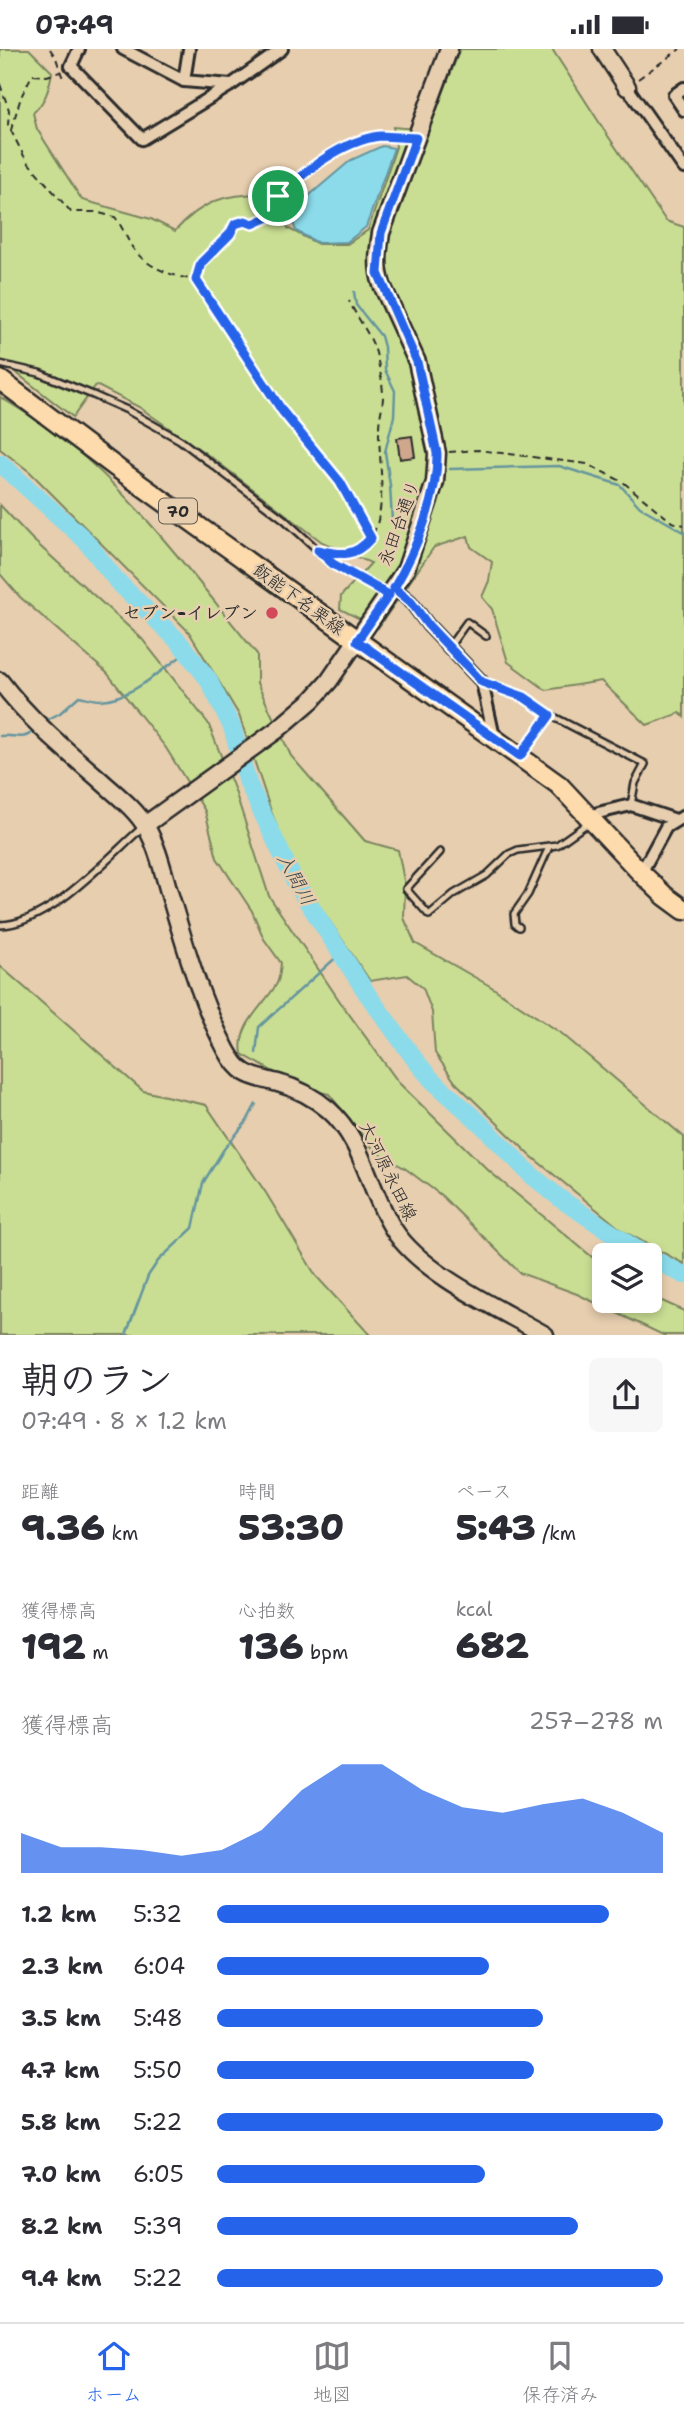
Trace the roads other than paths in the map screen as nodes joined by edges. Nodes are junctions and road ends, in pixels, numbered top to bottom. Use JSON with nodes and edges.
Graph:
{"nodes":[{"id":1,"x":79,"y":49,"type":"edge"},
{"id":2,"x":123,"y":49,"type":"edge"},
{"id":3,"x":189,"y":49,"type":"edge"},
{"id":4,"x":282,"y":49,"type":"edge"},
{"id":5,"x":449,"y":49,"type":"edge"},
{"id":6,"x":602,"y":49,"type":"edge"},
{"id":7,"x":184,"y":81,"type":"junction"},
{"id":8,"x":231,"y":85,"type":"junction"},
{"id":9,"x":627,"y":87,"type":"joint"},
{"id":10,"x":684,"y":88,"type":"edge"},
{"id":11,"x":684,"y":110,"type":"edge"},
{"id":12,"x":684,"y":168,"type":"edge"},
{"id":13,"x":0,"y":364,"type":"edge"},
{"id":14,"x":0,"y":380,"type":"edge"},
{"id":15,"x":391,"y":592,"type":"junction"},
{"id":16,"x":486,"y":636,"type":"dead end"},
{"id":17,"x":357,"y":641,"type":"junction"},
{"id":18,"x":449,"y":647,"type":"junction"},
{"id":19,"x":0,"y":681,"type":"edge"},
{"id":20,"x":482,"y":682,"type":"junction"},
{"id":21,"x":5,"y":699,"type":"edge"},
{"id":22,"x":550,"y":715,"type":"junction"},
{"id":23,"x":494,"y":737,"type":"junction"},
{"id":24,"x":520,"y":756,"type":"junction"},
{"id":25,"x":631,"y":804,"type":"junction"},
{"id":26,"x":680,"y":818,"type":"edge"},
{"id":27,"x":593,"y":819,"type":"junction"},
{"id":28,"x":145,"y":825,"type":"junction"},
{"id":29,"x":549,"y":846,"type":"junction"},
{"id":30,"x":440,"y":852,"type":"dead end"},
{"id":31,"x":641,"y":873,"type":"junction"},
{"id":32,"x":684,"y":910,"type":"edge"},
{"id":33,"x":0,"y":925,"type":"edge"},
{"id":34,"x":519,"y":927,"type":"dead end"},
{"id":35,"x":545,"y":1335,"type":"edge"}],
"edges":[{"from":1,"to":8,"type":"street"},
{"from":2,"to":7,"type":"street"},
{"from":3,"to":7,"type":"street"},
{"from":4,"to":8,"type":"street"},
{"from":5,"to":15,"type":"street","name":"永田台通り"},
{"from":6,"to":9,"type":"street"},
{"from":7,"to":8,"type":"street"},
{"from":9,"to":12,"type":"street"},
{"from":10,"to":11,"type":"street"},
{"from":13,"to":15,"type":"lane"},
{"from":14,"to":17,"type":"main road","name":"飯能下名栗線","number":"70"},
{"from":15,"to":17,"type":"street","name":"永田台通り"},
{"from":15,"to":18,"type":"street"},
{"from":16,"to":18,"type":"lane"},
{"from":17,"to":23,"type":"main road","name":"飯能下名栗線","number":"70"},
{"from":17,"to":28,"type":"street"},
{"from":18,"to":20,"type":"street"},
{"from":19,"to":21,"type":"street","name":"大河原永田線"},
{"from":20,"to":22,"type":"lane"},
{"from":20,"to":23,"type":"street"},
{"from":21,"to":28,"type":"street","name":"大河原永田線"},
{"from":22,"to":24,"type":"lane"},
{"from":22,"to":25,"type":"lane"},
{"from":23,"to":24,"type":"main road","name":"飯能下名栗線","number":"70"},
{"from":24,"to":27,"type":"main road","name":"飯能下名栗線","number":"70"},
{"from":25,"to":26,"type":"street"},
{"from":25,"to":27,"type":"street"},
{"from":26,"to":31,"type":"street"},
{"from":27,"to":29,"type":"lane"},
{"from":27,"to":31,"type":"main road","name":"飯能下名栗線","number":"70"},
{"from":28,"to":33,"type":"lane"},
{"from":28,"to":35,"type":"street","name":"大河原永田線"},
{"from":29,"to":30,"type":"lane"},
{"from":29,"to":34,"type":"lane"},
{"from":31,"to":32,"type":"main road","name":"飯能下名栗線","number":"70"}]}
